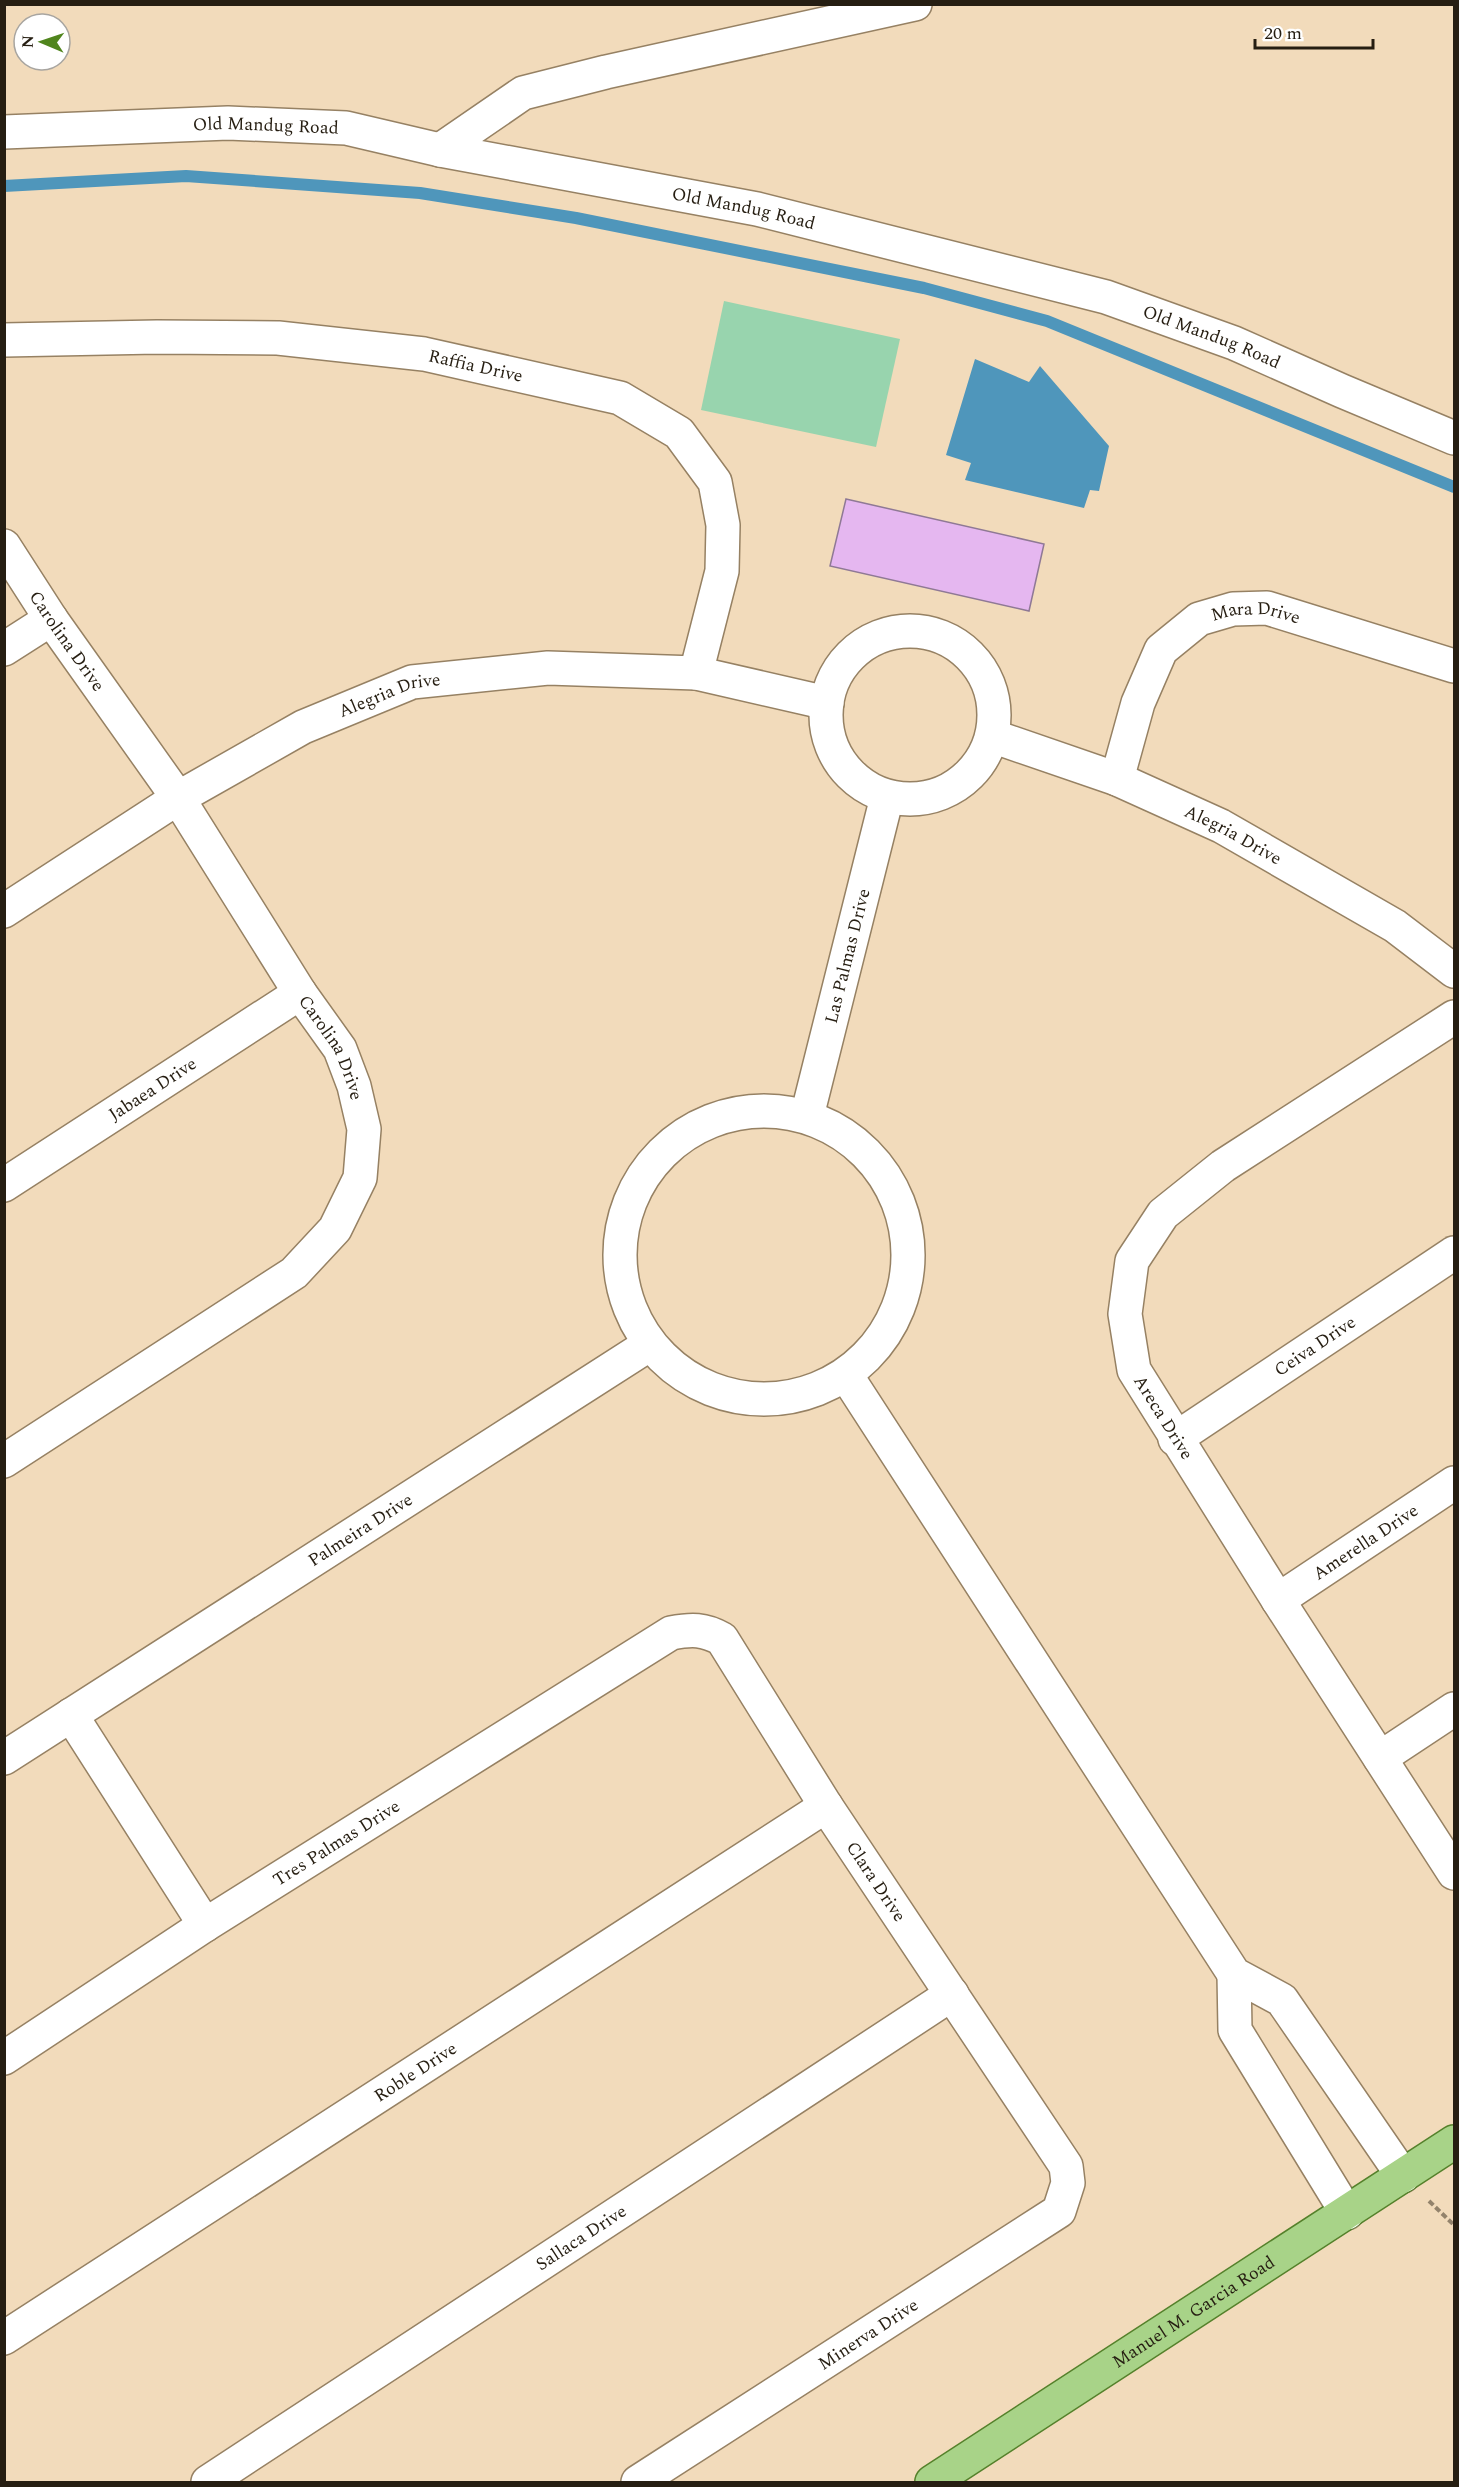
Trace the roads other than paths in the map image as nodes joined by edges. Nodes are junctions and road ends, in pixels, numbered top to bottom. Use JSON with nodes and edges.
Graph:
{"nodes":[{"id":1,"x":915,"y":4,"type":"edge"},
{"id":2,"x":4,"y":132,"type":"edge"},
{"id":3,"x":440,"y":150,"type":"junction"},
{"id":4,"x":4,"y":340,"type":"edge"},
{"id":5,"x":1455,"y":438,"type":"edge"},
{"id":6,"x":4,"y":546,"type":"edge"},
{"id":7,"x":51,"y":619,"type":"junction"},
{"id":8,"x":4,"y":649,"type":"edge"},
{"id":9,"x":1455,"y":666,"type":"edge"},
{"id":10,"x":696,"y":673,"type":"junction"},
{"id":11,"x":827,"y":703,"type":"junction"},
{"id":12,"x":992,"y":736,"type":"junction"},
{"id":13,"x":1117,"y":778,"type":"junction"},
{"id":14,"x":887,"y":797,"type":"junction"},
{"id":15,"x":178,"y":798,"type":"junction"},
{"id":16,"x":4,"y":911,"type":"edge"},
{"id":17,"x":1455,"y":971,"type":"edge"},
{"id":18,"x":300,"y":993,"type":"junction"},
{"id":19,"x":1455,"y":1017,"type":"edge"},
{"id":20,"x":807,"y":1116,"type":"junction"},
{"id":21,"x":4,"y":1185,"type":"edge"},
{"id":22,"x":1455,"y":1253,"type":"edge"},
{"id":23,"x":650,"y":1344,"type":"junction"},
{"id":24,"x":846,"y":1375,"type":"junction"},
{"id":25,"x":1175,"y":1439,"type":"junction"},
{"id":26,"x":4,"y":1461,"type":"edge"},
{"id":27,"x":1455,"y":1483,"type":"edge"},
{"id":28,"x":1278,"y":1600,"type":"junction"},
{"id":29,"x":671,"y":1634,"type":"joint"},
{"id":30,"x":1455,"y":1709,"type":"edge"},
{"id":31,"x":71,"y":1714,"type":"junction"},
{"id":32,"x":4,"y":1758,"type":"edge"},
{"id":33,"x":1380,"y":1758,"type":"junction"},
{"id":34,"x":826,"y":1806,"type":"junction"},
{"id":35,"x":1455,"y":1873,"type":"edge"},
{"id":36,"x":205,"y":1925,"type":"junction"},
{"id":37,"x":1234,"y":1974,"type":"junction"},
{"id":38,"x":952,"y":1994,"type":"junction"},
{"id":39,"x":4,"y":2058,"type":"edge"},
{"id":40,"x":1455,"y":2142,"type":"edge"},
{"id":41,"x":1066,"y":2166,"type":"joint"},
{"id":42,"x":1403,"y":2176,"type":"junction"},
{"id":43,"x":1347,"y":2213,"type":"junction"},
{"id":44,"x":4,"y":2338,"type":"edge"},
{"id":45,"x":208,"y":2482,"type":"edge"},
{"id":46,"x":638,"y":2482,"type":"edge"},
{"id":47,"x":932,"y":2482,"type":"edge"}],
"edges":[{"from":1,"to":3,"type":"street"},
{"from":2,"to":3,"type":"street","name":"Old Mandug Road"},
{"from":3,"to":5,"type":"street","name":"Old Mandug Road"},
{"from":4,"to":10,"type":"street","name":"Raffia Drive"},
{"from":6,"to":7,"type":"street","name":"Carolina Drive"},
{"from":7,"to":8,"type":"street"},
{"from":7,"to":15,"type":"street","name":"Carolina Drive"},
{"from":9,"to":13,"type":"street","name":"Mara Drive"},
{"from":10,"to":11,"type":"street","name":"Alegria Drive"},
{"from":10,"to":15,"type":"street","name":"Alegria Drive"},
{"from":11,"to":12,"type":"street"},
{"from":11,"to":14,"type":"street"},
{"from":12,"to":13,"type":"street","name":"Alegria Drive"},
{"from":12,"to":14,"type":"street"},
{"from":13,"to":17,"type":"street","name":"Alegria Drive"},
{"from":14,"to":20,"type":"street","name":"Las Palmas Drive"},
{"from":15,"to":16,"type":"street","name":"Alegria Drive"},
{"from":15,"to":18,"type":"street","name":"Carolina Drive"},
{"from":18,"to":21,"type":"street","name":"Jabaea Drive"},
{"from":18,"to":26,"type":"street","name":"Carolina Drive"},
{"from":19,"to":25,"type":"street","name":"Areca Drive"},
{"from":20,"to":23,"type":"street"},
{"from":20,"to":24,"type":"street"},
{"from":22,"to":25,"type":"street","name":"Ceiva Drive"},
{"from":23,"to":24,"type":"street"},
{"from":23,"to":31,"type":"street","name":"Palmeira Drive"},
{"from":24,"to":37,"type":"street"},
{"from":25,"to":28,"type":"street","name":"Areca Drive"},
{"from":27,"to":28,"type":"street","name":"Amerella Drive"},
{"from":28,"to":33,"type":"street","name":"Areca Drive"},
{"from":29,"to":34,"type":"street","name":"Clara Drive"},
{"from":29,"to":36,"type":"street","name":"Tres Palmas Drive"},
{"from":30,"to":33,"type":"street"},
{"from":31,"to":32,"type":"street","name":"Palmeira Drive"},
{"from":31,"to":36,"type":"street"},
{"from":33,"to":35,"type":"street","name":"Areca Drive"},
{"from":34,"to":38,"type":"street","name":"Clara Drive"},
{"from":34,"to":44,"type":"street","name":"Roble Drive"},
{"from":36,"to":39,"type":"street","name":"Tres Palmas Drive"},
{"from":37,"to":42,"type":"street"},
{"from":37,"to":43,"type":"street"},
{"from":38,"to":41,"type":"street","name":"Clara Drive"},
{"from":38,"to":45,"type":"street","name":"Sallaca Drive"},
{"from":40,"to":42,"type":"main road","name":"Manuel M. Garcia Road"},
{"from":41,"to":46,"type":"street","name":"Minerva Drive"},
{"from":42,"to":43,"type":"main road","name":"Manuel M. Garcia Road"},
{"from":43,"to":47,"type":"main road","name":"Manuel M. Garcia Road"}]}
